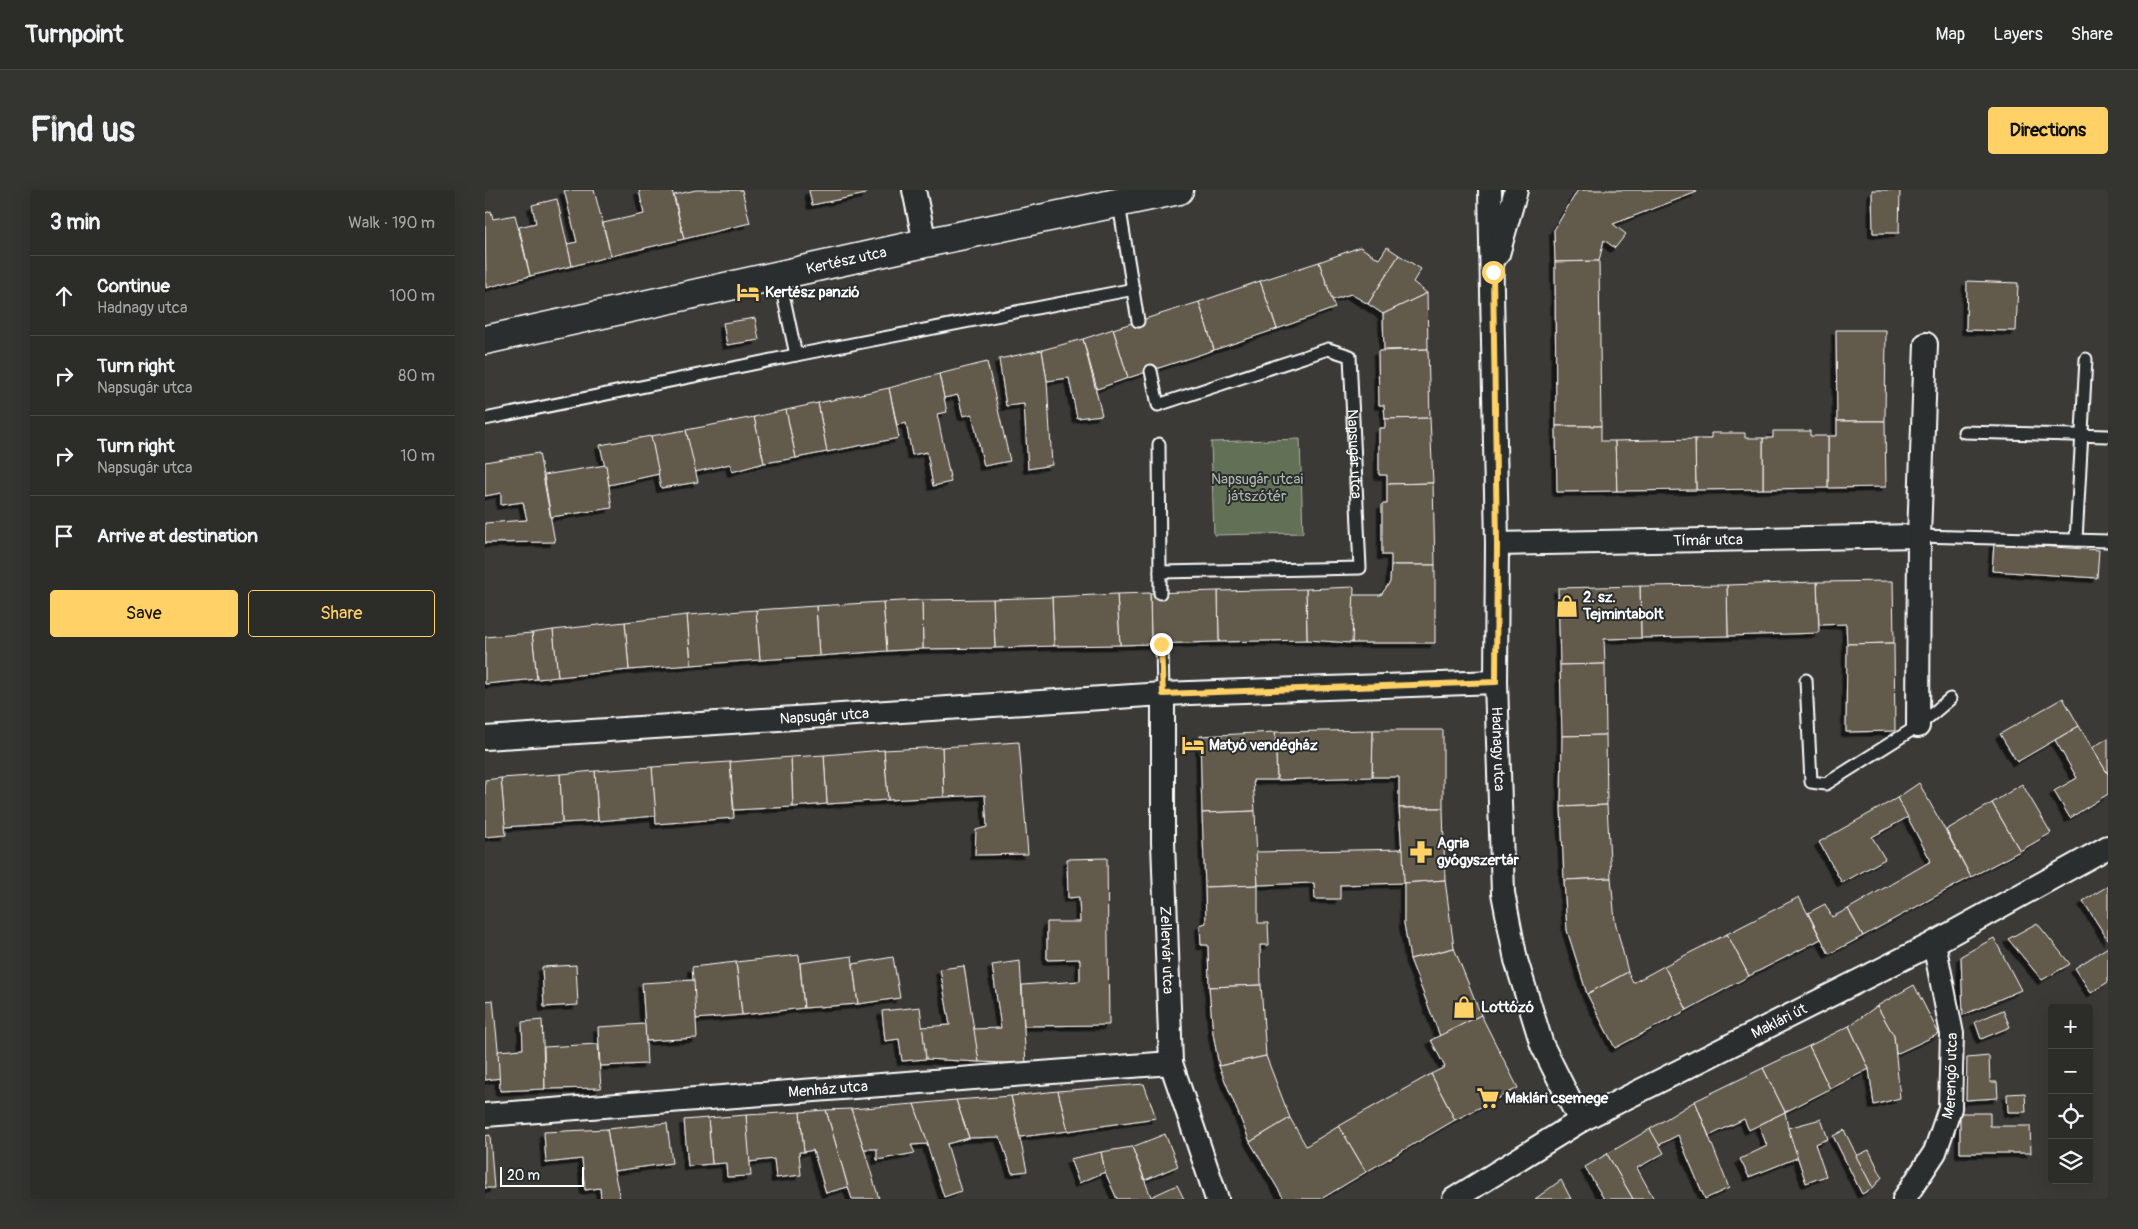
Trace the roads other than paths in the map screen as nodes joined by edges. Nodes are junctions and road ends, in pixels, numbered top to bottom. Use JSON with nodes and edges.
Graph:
{"nodes":[{"id":1,"x":914,"y":190,"type":"edge"},
{"id":2,"x":1179,"y":190,"type":"edge"},
{"id":3,"x":1490,"y":190,"type":"edge"},
{"id":4,"x":1516,"y":190,"type":"edge"},
{"id":5,"x":1119,"y":204,"type":"junction"},
{"id":6,"x":925,"y":243,"type":"junction"},
{"id":7,"x":1493,"y":272,"type":"junction"},
{"id":8,"x":779,"y":275,"type":"junction"},
{"id":9,"x":1134,"y":289,"type":"junction"},
{"id":10,"x":1138,"y":321,"type":"dead end"},
{"id":11,"x":485,"y":340,"type":"edge"},
{"id":12,"x":1926,"y":344,"type":"dead end"},
{"id":13,"x":796,"y":355,"type":"junction"},
{"id":14,"x":2086,"y":359,"type":"dead end"},
{"id":15,"x":1151,"y":370,"type":"dead end"},
{"id":16,"x":485,"y":419,"type":"edge"},
{"id":17,"x":1964,"y":432,"type":"dead end"},
{"id":18,"x":2082,"y":435,"type":"junction"},
{"id":19,"x":2108,"y":436,"type":"edge"},
{"id":20,"x":1159,"y":444,"type":"dead end"},
{"id":21,"x":1919,"y":536,"type":"junction"},
{"id":22,"x":2077,"y":540,"type":"junction"},
{"id":23,"x":2108,"y":541,"type":"edge"},
{"id":24,"x":1497,"y":544,"type":"junction"},
{"id":25,"x":1160,"y":572,"type":"junction"},
{"id":26,"x":1160,"y":593,"type":"dead end"},
{"id":27,"x":1161,"y":644,"type":"dead end"},
{"id":28,"x":1806,"y":680,"type":"dead end"},
{"id":29,"x":1496,"y":682,"type":"junction"},
{"id":30,"x":1163,"y":694,"type":"junction"},
{"id":31,"x":1950,"y":699,"type":"dead end"},
{"id":32,"x":1917,"y":726,"type":"junction"},
{"id":33,"x":485,"y":738,"type":"edge"},
{"id":34,"x":2108,"y":848,"type":"edge"},
{"id":35,"x":1934,"y":943,"type":"junction"},
{"id":36,"x":1171,"y":1062,"type":"junction"},
{"id":37,"x":485,"y":1115,"type":"edge"},
{"id":38,"x":1580,"y":1121,"type":"junction"},
{"id":39,"x":1217,"y":1199,"type":"edge"},
{"id":40,"x":1454,"y":1199,"type":"edge"},
{"id":41,"x":1905,"y":1199,"type":"edge"}],
"edges":[{"from":1,"to":6,"type":"street"},
{"from":2,"to":5,"type":"street","name":"Kertész utca"},
{"from":3,"to":7,"type":"street","name":"Hadnagy utca"},
{"from":4,"to":7,"type":"street","name":"Hadnagy utca"},
{"from":5,"to":6,"type":"street","name":"Kertész utca"},
{"from":5,"to":9,"type":"lane"},
{"from":6,"to":8,"type":"street","name":"Kertész utca"},
{"from":7,"to":24,"type":"street","name":"Hadnagy utca"},
{"from":8,"to":11,"type":"street","name":"Kertész utca"},
{"from":8,"to":13,"type":"lane"},
{"from":9,"to":10,"type":"lane"},
{"from":9,"to":13,"type":"lane"},
{"from":12,"to":21,"type":"street"},
{"from":13,"to":16,"type":"lane"},
{"from":14,"to":18,"type":"lane"},
{"from":15,"to":25,"type":"lane","name":"Napsugár utca"},
{"from":17,"to":18,"type":"lane"},
{"from":18,"to":19,"type":"lane"},
{"from":18,"to":22,"type":"lane"},
{"from":20,"to":25,"type":"lane"},
{"from":21,"to":22,"type":"lane"},
{"from":21,"to":24,"type":"street","name":"Tímár utca"},
{"from":21,"to":32,"type":"street"},
{"from":22,"to":23,"type":"lane"},
{"from":24,"to":29,"type":"street","name":"Hadnagy utca"},
{"from":25,"to":26,"type":"lane"},
{"from":27,"to":30,"type":"lane"},
{"from":28,"to":32,"type":"lane"},
{"from":29,"to":30,"type":"street","name":"Napsugár utca"},
{"from":29,"to":38,"type":"street","name":"Hadnagy utca"},
{"from":30,"to":33,"type":"street","name":"Napsugár utca"},
{"from":30,"to":36,"type":"street","name":"Zellervár utca"},
{"from":31,"to":32,"type":"lane"},
{"from":34,"to":35,"type":"street","name":"Maklári út"},
{"from":35,"to":38,"type":"street","name":"Maklári út"},
{"from":35,"to":41,"type":"street","name":"Merengő utca"},
{"from":36,"to":37,"type":"street","name":"Menház utca"},
{"from":36,"to":39,"type":"street","name":"Zellervár utca"},
{"from":38,"to":40,"type":"street","name":"Maklári út"}]}
